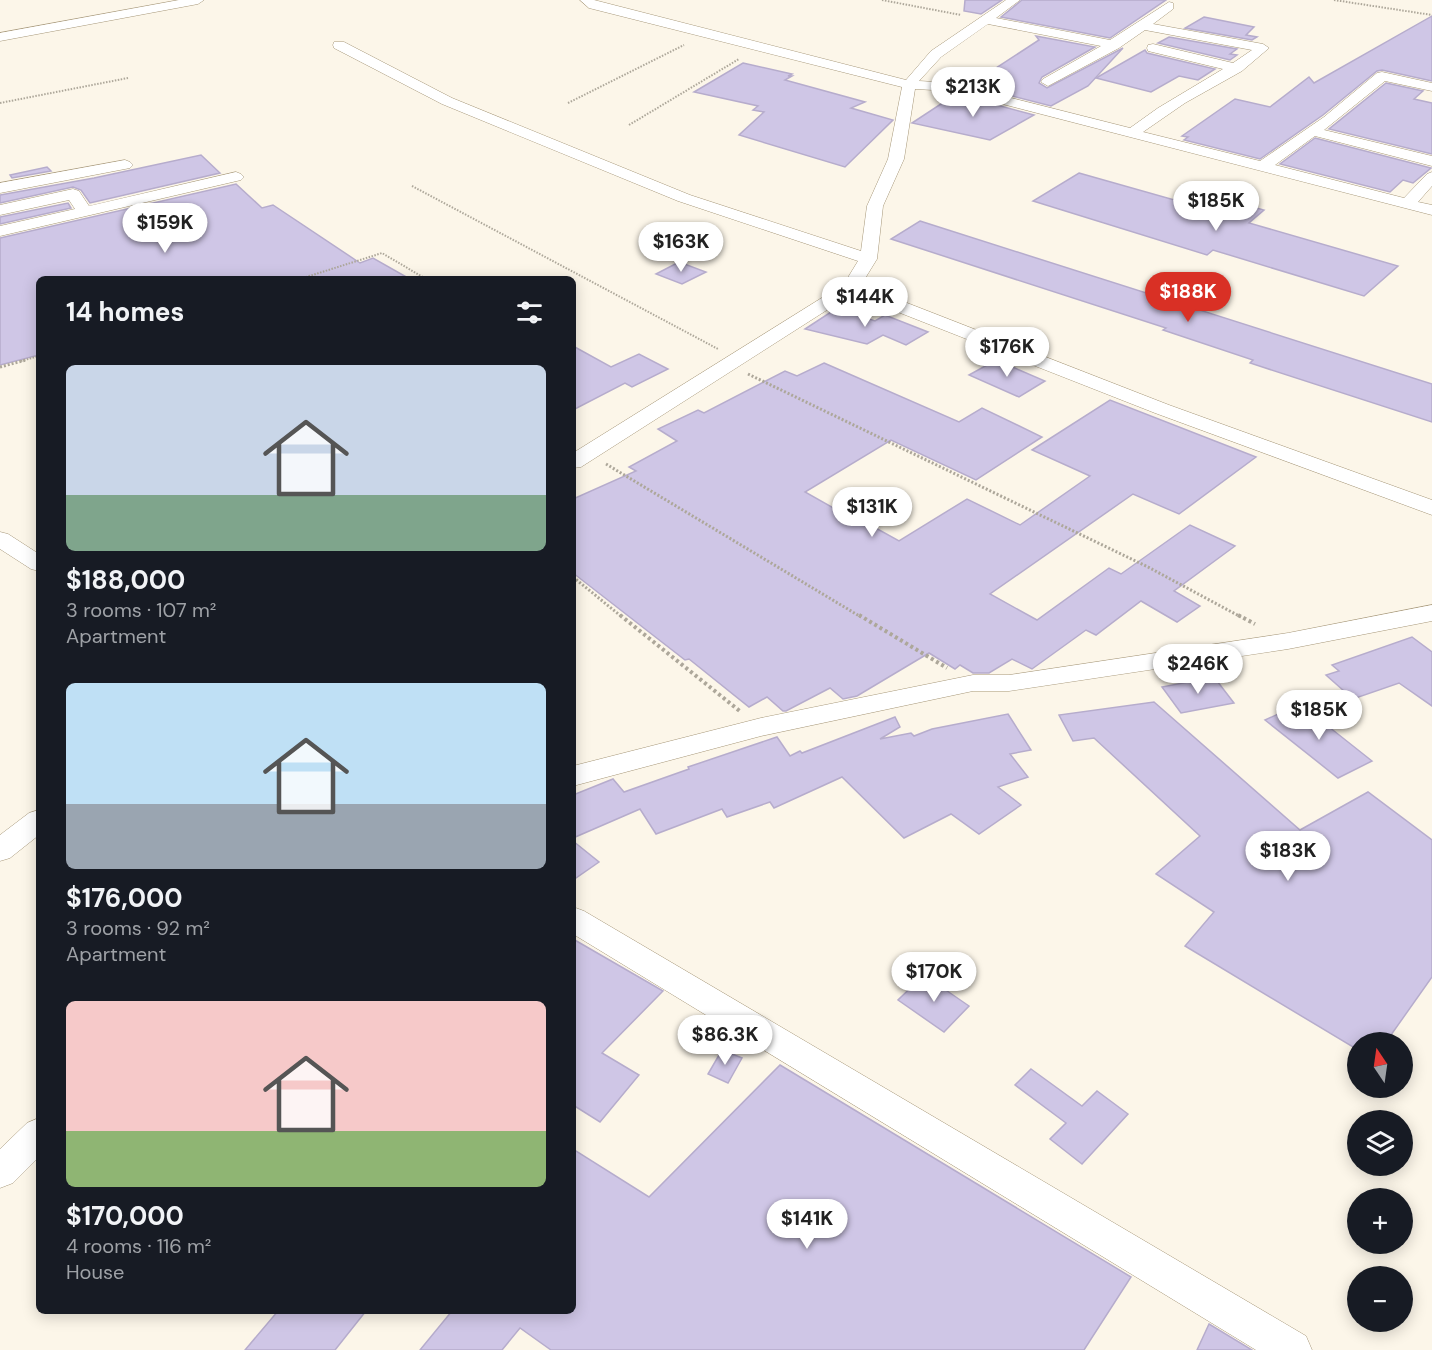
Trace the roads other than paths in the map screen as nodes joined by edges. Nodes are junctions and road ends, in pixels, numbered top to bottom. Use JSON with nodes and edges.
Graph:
{"nodes":[{"id":1,"x":198,"y":0,"type":"edge"},
{"id":2,"x":586,"y":0,"type":"edge"},
{"id":3,"x":1014,"y":0,"type":"edge"},
{"id":4,"x":1169,"y":6,"type":"dead end"},
{"id":5,"x":988,"y":20,"type":"junction"},
{"id":6,"x":1145,"y":26,"type":"junction"},
{"id":7,"x":0,"y":37,"type":"edge"},
{"id":8,"x":339,"y":45,"type":"dead end"},
{"id":9,"x":1114,"y":45,"type":"junction"},
{"id":10,"x":1153,"y":48,"type":"dead end"},
{"id":11,"x":1237,"y":68,"type":"junction"},
{"id":12,"x":1048,"y":82,"type":"dead end"},
{"id":13,"x":909,"y":85,"type":"junction"},
{"id":14,"x":1432,"y":87,"type":"edge"},
{"id":15,"x":1329,"y":120,"type":"junction"},
{"id":16,"x":1352,"y":126,"type":"dead end"},
{"id":17,"x":1311,"y":131,"type":"junction"},
{"id":18,"x":1131,"y":134,"type":"junction"},
{"id":19,"x":1432,"y":160,"type":"edge"},
{"id":20,"x":125,"y":165,"type":"dead end"},
{"id":21,"x":1263,"y":167,"type":"junction"},
{"id":22,"x":236,"y":177,"type":"dead end"},
{"id":23,"x":1432,"y":177,"type":"edge"},
{"id":24,"x":0,"y":188,"type":"edge"},
{"id":25,"x":1407,"y":204,"type":"junction"},
{"id":26,"x":0,"y":210,"type":"edge"},
{"id":27,"x":1432,"y":210,"type":"edge"},
{"id":28,"x":85,"y":212,"type":"junction"},
{"id":29,"x":0,"y":231,"type":"edge"},
{"id":30,"x":868,"y":259,"type":"junction"},
{"id":31,"x":851,"y":287,"type":"junction"},
{"id":32,"x":580,"y":457,"type":"edge"},
{"id":33,"x":1432,"y":508,"type":"edge"},
{"id":34,"x":0,"y":539,"type":"edge"},
{"id":35,"x":36,"y":562,"type":"edge"},
{"id":36,"x":1432,"y":613,"type":"edge"},
{"id":37,"x":576,"y":775,"type":"edge"},
{"id":38,"x":36,"y":822,"type":"edge"},
{"id":39,"x":0,"y":850,"type":"edge"},
{"id":40,"x":576,"y":921,"type":"edge"},
{"id":41,"x":36,"y":1137,"type":"edge"},
{"id":42,"x":0,"y":1172,"type":"edge"},
{"id":43,"x":1292,"y":1350,"type":"edge"}],
"edges":[{"from":1,"to":7,"type":"street"},
{"from":2,"to":13,"type":"street"},
{"from":3,"to":5,"type":"street"},
{"from":4,"to":6,"type":"street"},
{"from":5,"to":9,"type":"street"},
{"from":5,"to":13,"type":"street"},
{"from":6,"to":9,"type":"street"},
{"from":6,"to":11,"type":"street"},
{"from":8,"to":30,"type":"street"},
{"from":9,"to":12,"type":"street"},
{"from":10,"to":11,"type":"street"},
{"from":11,"to":18,"type":"street"},
{"from":13,"to":18,"type":"street"},
{"from":13,"to":30,"type":"street"},
{"from":14,"to":15,"type":"street"},
{"from":15,"to":16,"type":"street"},
{"from":15,"to":17,"type":"street"},
{"from":17,"to":19,"type":"street"},
{"from":17,"to":21,"type":"street"},
{"from":18,"to":21,"type":"street"},
{"from":20,"to":24,"type":"street"},
{"from":21,"to":25,"type":"street"},
{"from":22,"to":28,"type":"street"},
{"from":23,"to":25,"type":"street"},
{"from":25,"to":27,"type":"street"},
{"from":26,"to":28,"type":"street"},
{"from":28,"to":29,"type":"street"},
{"from":30,"to":31,"type":"street"},
{"from":31,"to":32,"type":"street"},
{"from":31,"to":33,"type":"street"},
{"from":34,"to":35,"type":"street"},
{"from":36,"to":37,"type":"street"},
{"from":38,"to":39,"type":"street"},
{"from":40,"to":43,"type":"street"},
{"from":41,"to":42,"type":"street"}]}
